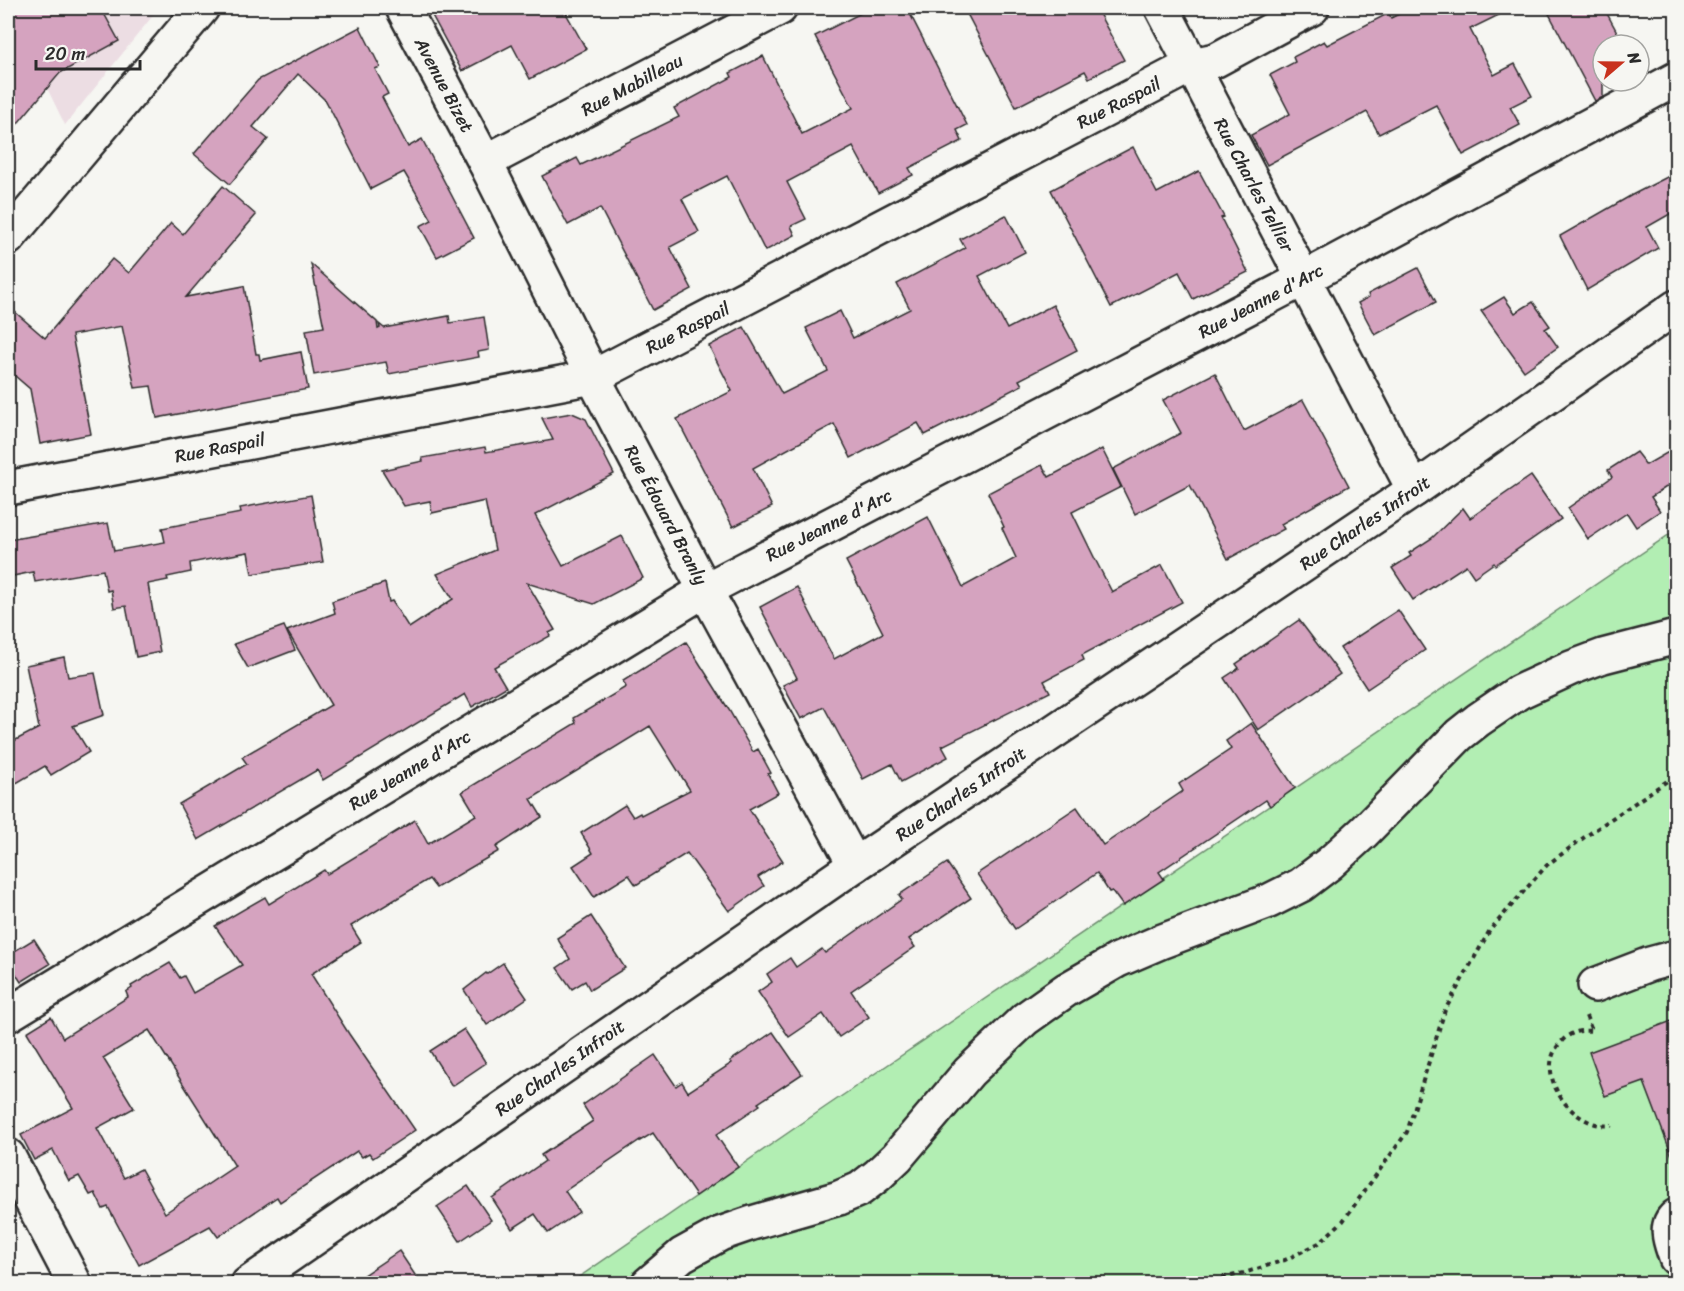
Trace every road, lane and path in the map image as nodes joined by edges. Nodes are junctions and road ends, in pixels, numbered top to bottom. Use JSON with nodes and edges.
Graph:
{"nodes":[{"id":1,"x":202,"y":8,"type":"edge"},
{"id":2,"x":403,"y":8,"type":"edge"},
{"id":3,"x":780,"y":8,"type":"edge"},
{"id":4,"x":1162,"y":8,"type":"edge"},
{"id":5,"x":1312,"y":8,"type":"edge"},
{"id":6,"x":1192,"y":65,"type":"junction"},
{"id":7,"x":1677,"y":79,"type":"edge"},
{"id":8,"x":485,"y":162,"type":"junction"},
{"id":9,"x":8,"y":238,"type":"edge"},
{"id":10,"x":1304,"y":279,"type":"junction"},
{"id":11,"x":1677,"y":307,"type":"edge"},
{"id":12,"x":593,"y":377,"type":"junction"},
{"id":13,"x":8,"y":488,"type":"edge"},
{"id":14,"x":1414,"y":490,"type":"junction"},
{"id":15,"x":705,"y":590,"type":"junction"},
{"id":16,"x":1677,"y":637,"type":"edge"},
{"id":17,"x":1677,"y":775,"type":"edge"},
{"id":18,"x":855,"y":864,"type":"junction"},
{"id":19,"x":1677,"y":957,"type":"edge"},
{"id":20,"x":1595,"y":985,"type":"joint"},
{"id":21,"x":8,"y":1015,"type":"edge"},
{"id":22,"x":1612,"y":1125,"type":"dead end"},
{"id":23,"x":8,"y":1156,"type":"edge"},
{"id":24,"x":1677,"y":1216,"type":"edge"},
{"id":25,"x":1677,"y":1258,"type":"edge"},
{"id":26,"x":75,"y":1284,"type":"edge"},
{"id":27,"x":248,"y":1284,"type":"edge"},
{"id":28,"x":648,"y":1284,"type":"edge"},
{"id":29,"x":1196,"y":1284,"type":"edge"}],
"edges":[{"from":1,"to":9,"type":"street"},
{"from":2,"to":8,"type":"street","name":"Avenue Bizet"},
{"from":3,"to":8,"type":"street","name":"Rue Mabilleau"},
{"from":4,"to":6,"type":"street","name":"Rue Charles Tellier"},
{"from":5,"to":6,"type":"street","name":"Rue Raspail"},
{"from":6,"to":10,"type":"street","name":"Rue Charles Tellier"},
{"from":6,"to":12,"type":"street","name":"Rue Raspail"},
{"from":7,"to":10,"type":"street","name":"Rue Jeanne d'Arc"},
{"from":8,"to":12,"type":"street","name":"Rue Édouard Branly"},
{"from":10,"to":14,"type":"street","name":"Rue Charles Tellier"},
{"from":10,"to":15,"type":"street","name":"Rue Jeanne d'Arc"},
{"from":11,"to":14,"type":"street","name":"Rue Charles Infroit"},
{"from":12,"to":13,"type":"street","name":"Rue Raspail"},
{"from":12,"to":15,"type":"street","name":"Rue Édouard Branly"},
{"from":14,"to":18,"type":"street","name":"Rue Charles Infroit"},
{"from":15,"to":18,"type":"street","name":"Rue Édouard Branly"},
{"from":15,"to":21,"type":"street","name":"Rue Jeanne d'Arc"},
{"from":16,"to":28,"type":"street"},
{"from":17,"to":29,"type":"path"},
{"from":18,"to":27,"type":"street","name":"Rue Charles Infroit"},
{"from":19,"to":20,"type":"street"},
{"from":20,"to":22,"type":"path"},
{"from":23,"to":26,"type":"street"},
{"from":24,"to":25,"type":"street"}]}
